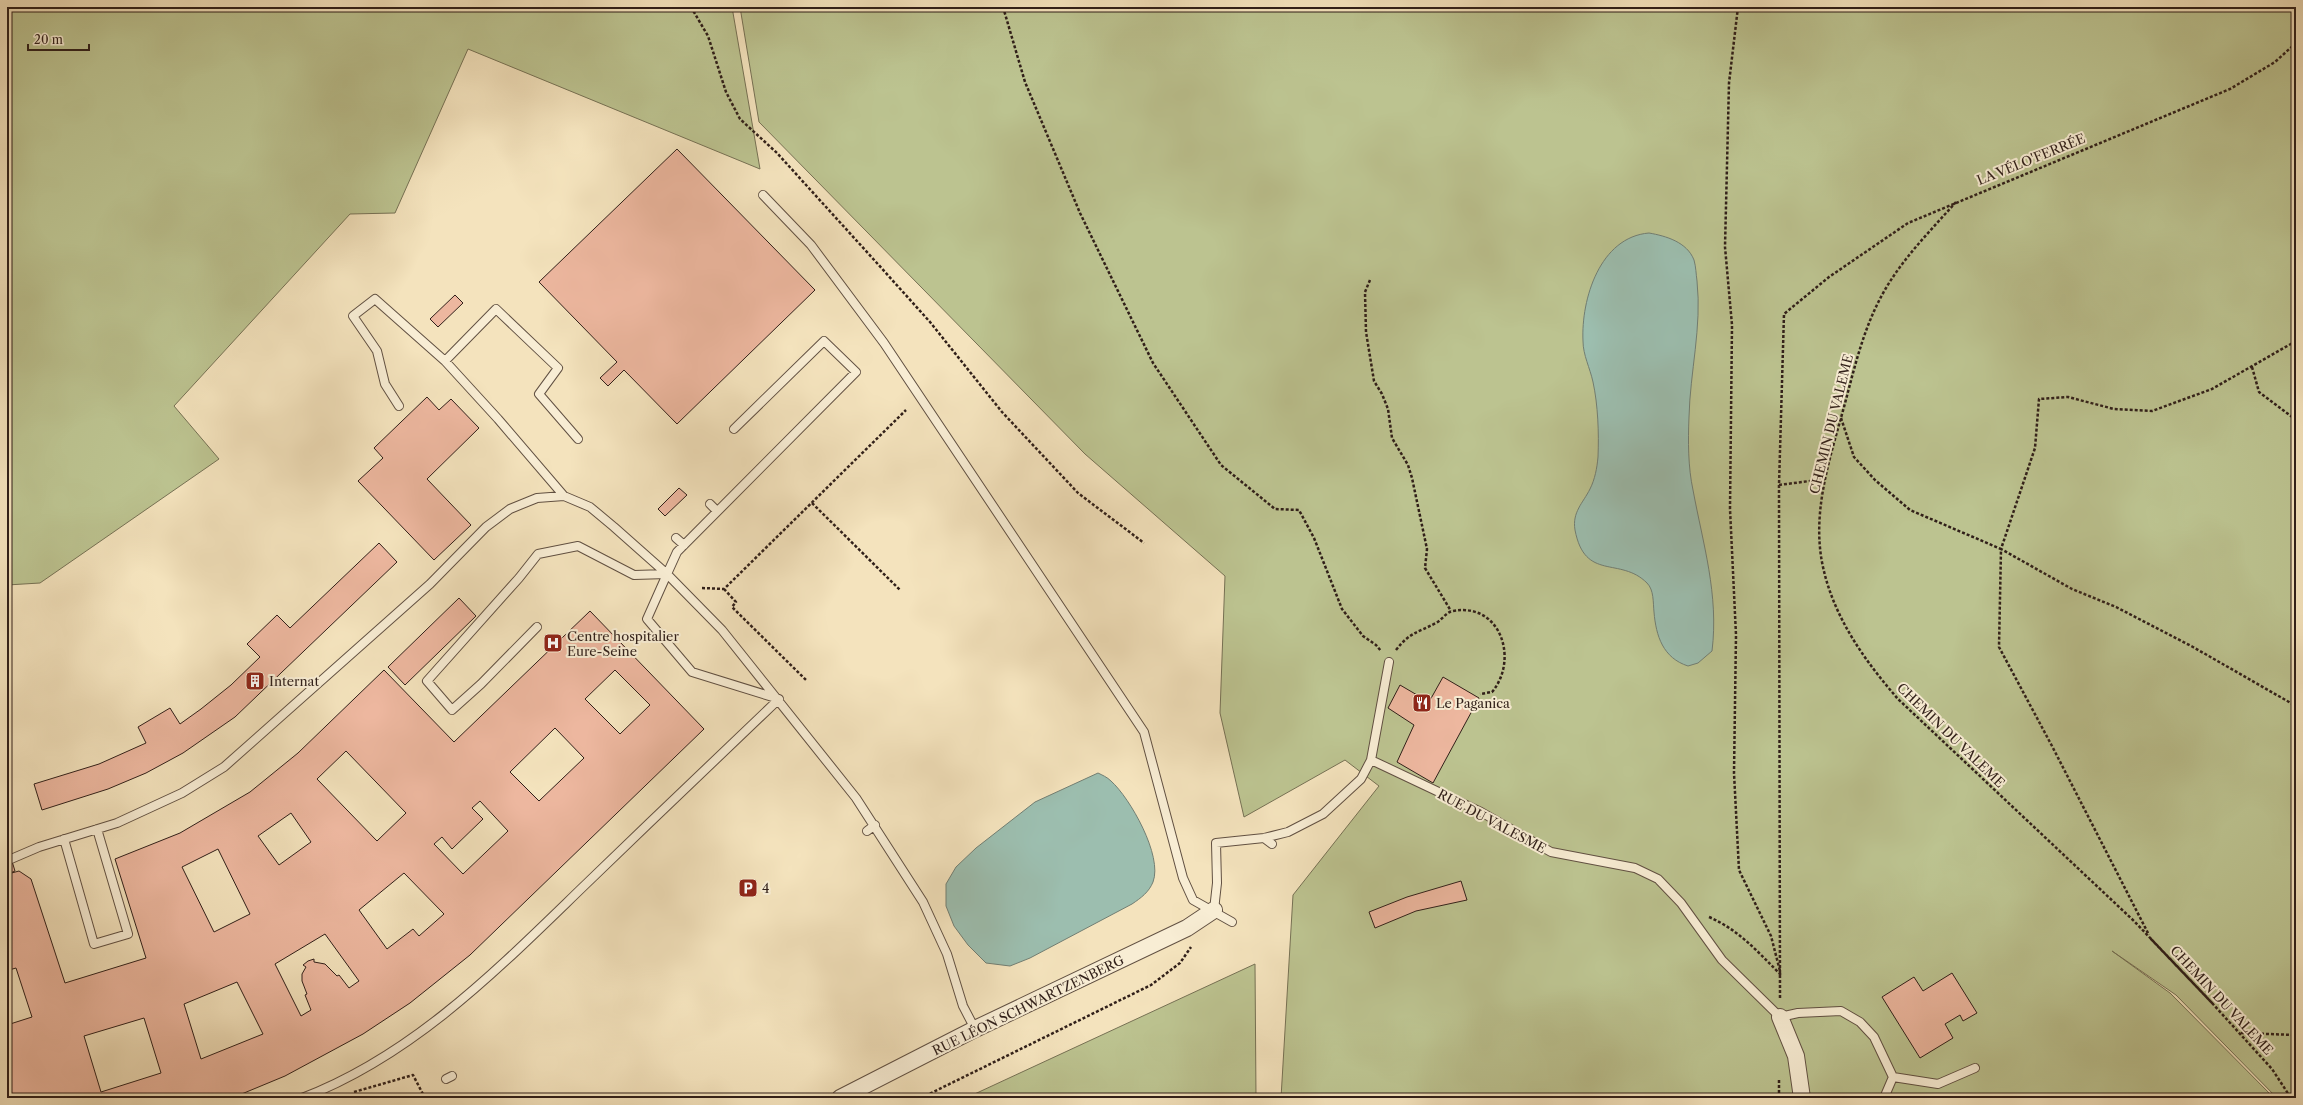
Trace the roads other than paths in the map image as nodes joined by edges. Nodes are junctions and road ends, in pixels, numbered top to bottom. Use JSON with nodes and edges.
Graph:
{"nodes":[{"id":1,"x":763,"y":195,"type":"dead end"},
{"id":2,"x":445,"y":361,"type":"junction"},
{"id":3,"x":399,"y":406,"type":"dead end"},
{"id":4,"x":734,"y":429,"type":"dead end"},
{"id":5,"x":578,"y":439,"type":"dead end"},
{"id":6,"x":564,"y":496,"type":"junction"},
{"id":7,"x":710,"y":504,"type":"dead end"},
{"id":8,"x":717,"y":511,"type":"junction"},
{"id":9,"x":676,"y":538,"type":"dead end"},
{"id":10,"x":684,"y":545,"type":"junction"},
{"id":11,"x":666,"y":574,"type":"junction"},
{"id":12,"x":537,"y":627,"type":"dead end"},
{"id":13,"x":1389,"y":662,"type":"road end"},
{"id":14,"x":779,"y":699,"type":"junction"},
{"id":15,"x":1371,"y":760,"type":"junction"},
{"id":16,"x":875,"y":825,"type":"junction"},
{"id":17,"x":96,"y":829,"type":"junction"},
{"id":18,"x":867,"y":831,"type":"dead end"},
{"id":19,"x":1264,"y":838,"type":"junction"},
{"id":20,"x":64,"y":839,"type":"junction"},
{"id":21,"x":1272,"y":844,"type":"dead end"},
{"id":22,"x":11,"y":859,"type":"dead end"},
{"id":23,"x":1214,"y":910,"type":"junction"},
{"id":24,"x":1232,"y":922,"type":"dead end"},
{"id":25,"x":1780,"y":1017,"type":"junction"},
{"id":26,"x":974,"y":1029,"type":"junction"},
{"id":27,"x":1975,"y":1068,"type":"dead end"},
{"id":28,"x":1893,"y":1077,"type":"junction"},
{"id":29,"x":302,"y":1098,"type":"edge"},
{"id":30,"x":840,"y":1098,"type":"edge"},
{"id":31,"x":1802,"y":1098,"type":"edge"},
{"id":32,"x":1884,"y":1098,"type":"edge"}],
"edges":[{"from":1,"to":23,"type":"lane"},
{"from":2,"to":3,"type":"lane"},
{"from":2,"to":5,"type":"lane"},
{"from":2,"to":6,"type":"lane"},
{"from":4,"to":8,"type":"lane"},
{"from":6,"to":11,"type":"lane"},
{"from":6,"to":17,"type":"lane"},
{"from":7,"to":8,"type":"lane"},
{"from":8,"to":10,"type":"lane"},
{"from":9,"to":10,"type":"lane"},
{"from":10,"to":11,"type":"lane"},
{"from":11,"to":12,"type":"lane"},
{"from":11,"to":14,"type":"lane"},
{"from":11,"to":14,"type":"lane"},
{"from":13,"to":15,"type":"lane"},
{"from":14,"to":16,"type":"lane"},
{"from":14,"to":29,"type":"lane"},
{"from":15,"to":19,"type":"lane"},
{"from":15,"to":25,"type":"lane","name":"RUE DU VALESME"},
{"from":16,"to":18,"type":"lane"},
{"from":16,"to":26,"type":"lane"},
{"from":17,"to":20,"type":"lane"},
{"from":17,"to":20,"type":"lane"},
{"from":19,"to":21,"type":"lane"},
{"from":19,"to":23,"type":"lane"},
{"from":20,"to":22,"type":"lane"},
{"from":23,"to":24,"type":"lane"},
{"from":23,"to":26,"type":"street","name":"RUE LÉON SCHWARTZENBERG"},
{"from":25,"to":28,"type":"lane"},
{"from":25,"to":31,"type":"street","name":"RUE DU VALESME"},
{"from":26,"to":30,"type":"street","name":"RUE LÉON SCHWARTZENBERG"},
{"from":27,"to":28,"type":"lane"},
{"from":28,"to":32,"type":"lane"}]}
